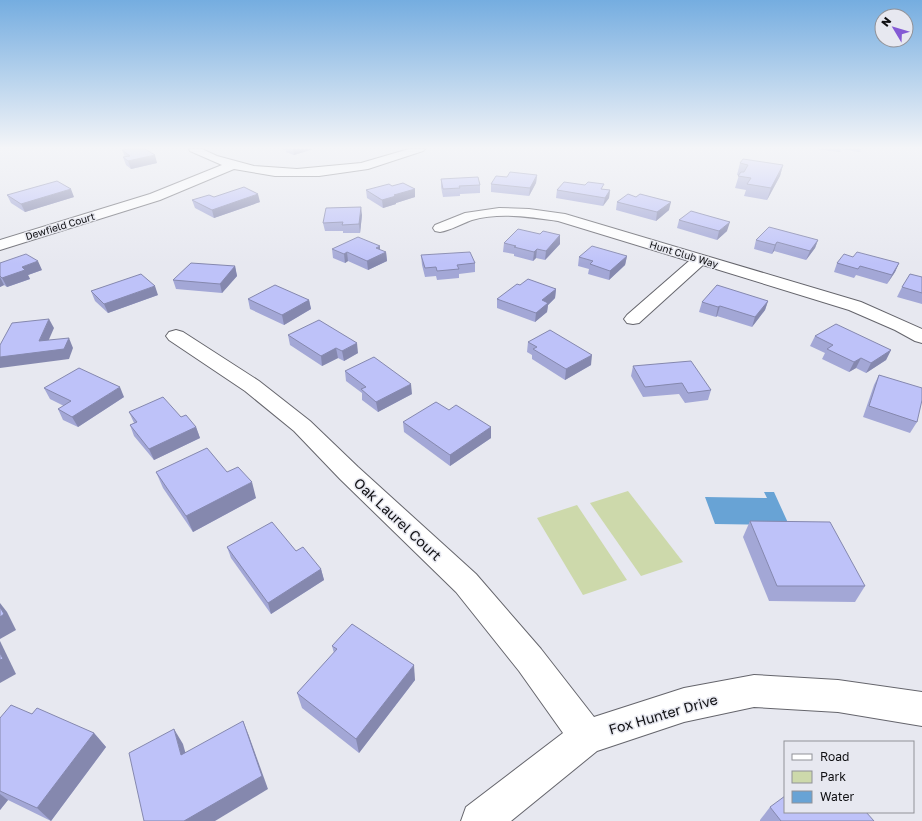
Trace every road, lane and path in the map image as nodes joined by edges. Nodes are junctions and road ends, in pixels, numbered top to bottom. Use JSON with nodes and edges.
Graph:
{"nodes":[{"id":1,"x":178,"y":187,"type":"edge"},
{"id":2,"x":440,"y":228,"type":"dead end"},
{"id":3,"x":0,"y":245,"type":"edge"},
{"id":4,"x":701,"y":259,"type":"junction"},
{"id":5,"x":633,"y":319,"type":"dead end"},
{"id":6,"x":176,"y":336,"type":"dead end"},
{"id":7,"x":922,"y":337,"type":"edge"},
{"id":8,"x":922,"y":709,"type":"edge"},
{"id":9,"x":587,"y":737,"type":"junction"},
{"id":10,"x":480,"y":821,"type":"edge"}],
"edges":[{"from":1,"to":3,"type":"street","name":"Dewfield Court"},
{"from":2,"to":4,"type":"street","name":"Hunt Club Way"},
{"from":4,"to":5,"type":"street"},
{"from":4,"to":7,"type":"street","name":"Hunt Club Way"},
{"from":6,"to":9,"type":"street","name":"Oak Laurel Court"},
{"from":8,"to":9,"type":"street","name":"Fox Hunter Drive"},
{"from":9,"to":10,"type":"street","name":"Fox Hunter Drive"}]}
